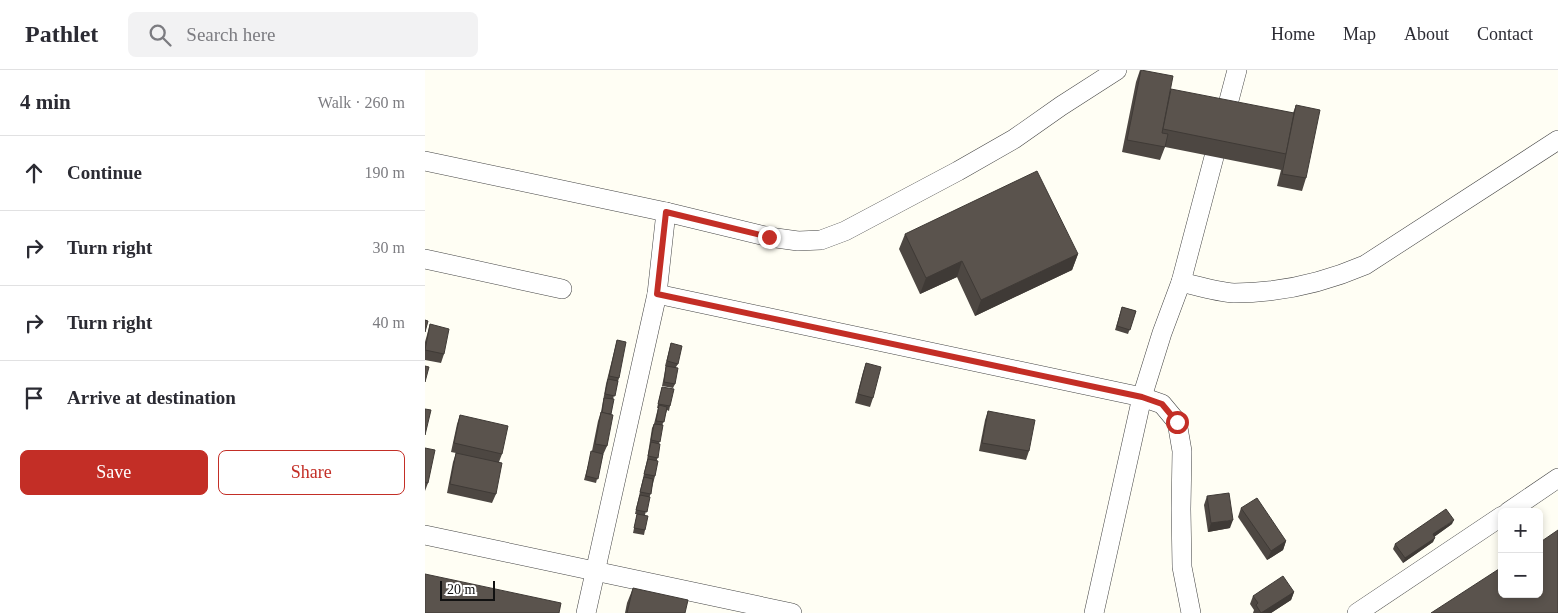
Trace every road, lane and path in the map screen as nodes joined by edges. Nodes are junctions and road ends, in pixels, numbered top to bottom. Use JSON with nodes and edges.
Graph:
{"nodes":[{"id":1,"x":1117,"y":70,"type":"edge"},
{"id":2,"x":1237,"y":70,"type":"edge"},
{"id":3,"x":1558,"y":140,"type":"edge"},
{"id":4,"x":425,"y":161,"type":"edge"},
{"id":5,"x":666,"y":212,"type":"junction"},
{"id":6,"x":425,"y":259,"type":"edge"},
{"id":7,"x":1181,"y":282,"type":"junction"},
{"id":8,"x":562,"y":289,"type":"dead end"},
{"id":9,"x":657,"y":294,"type":"junction"},
{"id":10,"x":1142,"y":397,"type":"junction"},
{"id":11,"x":1558,"y":478,"type":"edge"},
{"id":12,"x":1514,"y":508,"type":"edge"},
{"id":13,"x":1498,"y":519,"type":"edge"},
{"id":14,"x":425,"y":535,"type":"edge"},
{"id":15,"x":595,"y":572,"type":"junction"},
{"id":16,"x":586,"y":613,"type":"edge"},
{"id":17,"x":792,"y":613,"type":"edge"},
{"id":18,"x":1094,"y":613,"type":"edge"},
{"id":19,"x":1191,"y":613,"type":"edge"},
{"id":20,"x":1357,"y":613,"type":"edge"}],
"edges":[{"from":1,"to":5,"type":"lane"},
{"from":2,"to":7,"type":"lane"},
{"from":3,"to":7,"type":"lane"},
{"from":4,"to":5,"type":"lane"},
{"from":5,"to":9,"type":"lane"},
{"from":6,"to":8,"type":"lane"},
{"from":7,"to":10,"type":"lane"},
{"from":9,"to":10,"type":"lane"},
{"from":9,"to":15,"type":"lane"},
{"from":10,"to":18,"type":"lane"},
{"from":10,"to":19,"type":"lane"},
{"from":11,"to":12,"type":"lane"},
{"from":13,"to":20,"type":"lane"},
{"from":14,"to":15,"type":"lane"},
{"from":15,"to":16,"type":"lane"},
{"from":15,"to":17,"type":"lane"}]}
